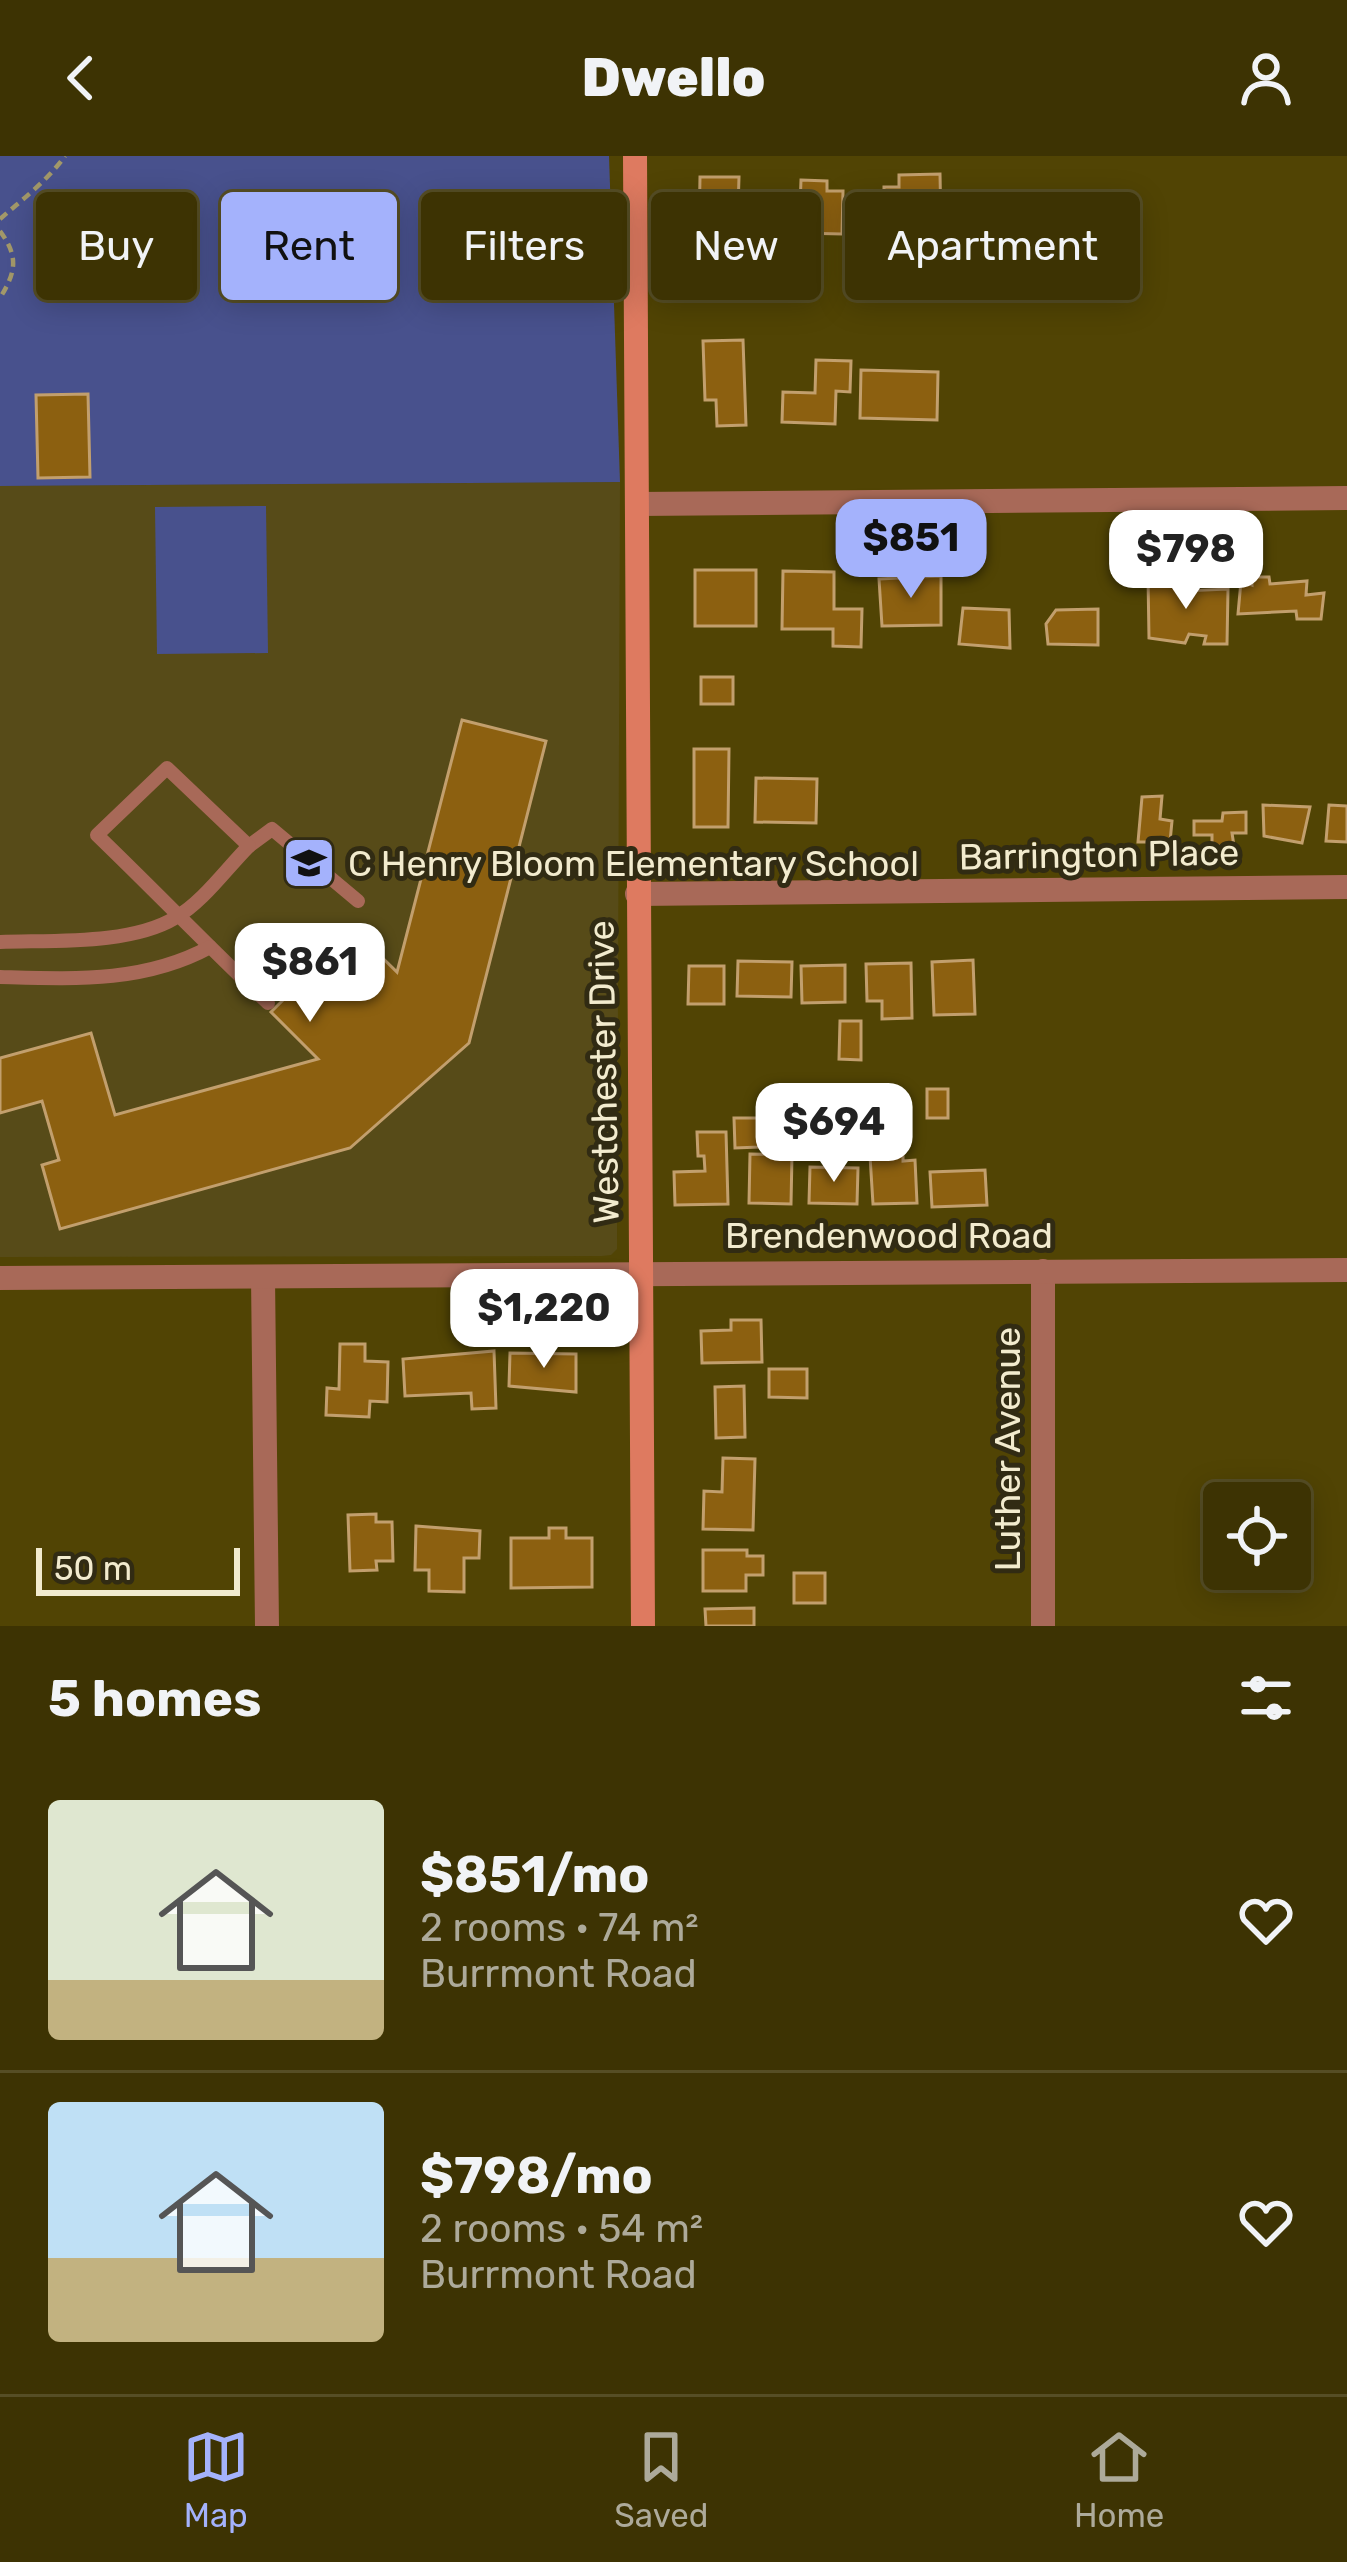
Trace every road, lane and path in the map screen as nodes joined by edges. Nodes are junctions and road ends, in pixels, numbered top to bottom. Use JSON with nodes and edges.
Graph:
{"nodes":[{"id":1,"x":65,"y":156,"type":"edge"},
{"id":2,"x":635,"y":156,"type":"edge"},
{"id":3,"x":0,"y":219,"type":"edge"},
{"id":4,"x":0,"y":231,"type":"edge"},
{"id":5,"x":0,"y":298,"type":"edge"},
{"id":6,"x":1347,"y":498,"type":"edge"},
{"id":7,"x":637,"y":504,"type":"junction"},
{"id":8,"x":249,"y":846,"type":"junction"},
{"id":9,"x":1347,"y":887,"type":"edge"},
{"id":10,"x":637,"y":894,"type":"junction"},
{"id":11,"x":358,"y":901,"type":"dead end"},
{"id":12,"x":180,"y":916,"type":"junction"},
{"id":13,"x":0,"y":942,"type":"edge"},
{"id":14,"x":210,"y":947,"type":"junction"},
{"id":15,"x":0,"y":977,"type":"edge"},
{"id":16,"x":268,"y":1003,"type":"dead end"},
{"id":17,"x":1347,"y":1270,"type":"edge"},
{"id":18,"x":1043,"y":1271,"type":"junction"},
{"id":19,"x":642,"y":1272,"type":"junction"},
{"id":20,"x":263,"y":1276,"type":"junction"},
{"id":21,"x":0,"y":1278,"type":"edge"},
{"id":22,"x":267,"y":1626,"type":"edge"},
{"id":23,"x":643,"y":1626,"type":"edge"},
{"id":24,"x":1043,"y":1626,"type":"edge"}],
"edges":[{"from":1,"to":3,"type":"path"},
{"from":2,"to":7,"type":"street","name":"Westchester Drive"},
{"from":4,"to":5,"type":"path"},
{"from":6,"to":7,"type":"street"},
{"from":7,"to":10,"type":"street","name":"Westchester Drive"},
{"from":8,"to":11,"type":"lane"},
{"from":8,"to":12,"type":"lane"},
{"from":8,"to":12,"type":"lane"},
{"from":9,"to":10,"type":"street","name":"Barrington Place"},
{"from":10,"to":19,"type":"street","name":"Westchester Drive"},
{"from":12,"to":13,"type":"lane"},
{"from":12,"to":14,"type":"lane"},
{"from":14,"to":15,"type":"lane"},
{"from":14,"to":16,"type":"lane"},
{"from":17,"to":18,"type":"street","name":"Brendenwood Road"},
{"from":18,"to":19,"type":"street","name":"Brendenwood Road"},
{"from":18,"to":24,"type":"street","name":"Luther Avenue"},
{"from":19,"to":20,"type":"street","name":"Brendenwood Road"},
{"from":19,"to":23,"type":"street","name":"Westchester Drive"},
{"from":20,"to":21,"type":"street","name":"Brendenwood Road"},
{"from":20,"to":22,"type":"street"}]}
